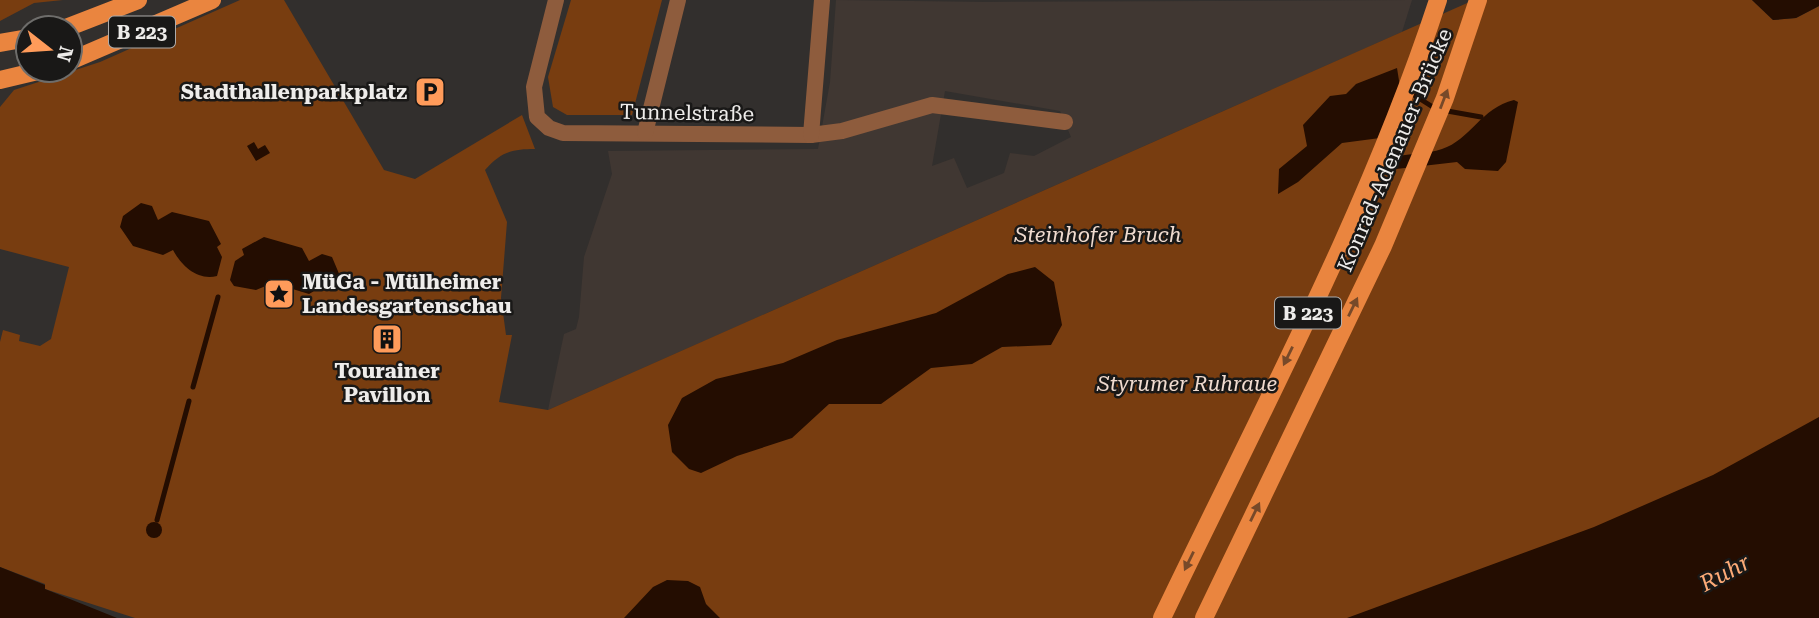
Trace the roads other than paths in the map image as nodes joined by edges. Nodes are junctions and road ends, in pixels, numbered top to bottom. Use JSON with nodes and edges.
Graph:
{"nodes":[{"id":1,"x":138,"y":0,"type":"edge"},
{"id":2,"x":212,"y":0,"type":"edge"},
{"id":3,"x":556,"y":0,"type":"edge"},
{"id":4,"x":678,"y":0,"type":"edge"},
{"id":5,"x":822,"y":0,"type":"edge"},
{"id":6,"x":1438,"y":0,"type":"edge"},
{"id":7,"x":1478,"y":0,"type":"edge"},
{"id":8,"x":84,"y":21,"type":"edge"},
{"id":9,"x":84,"y":55,"type":"edge"},
{"id":10,"x":1065,"y":122,"type":"dead end"},
{"id":11,"x":645,"y":133,"type":"junction"},
{"id":12,"x":811,"y":135,"type":"junction"},
{"id":13,"x":1162,"y":618,"type":"edge"},
{"id":14,"x":1204,"y":618,"type":"edge"}],
"edges":[{"from":1,"to":8,"type":"main road","number":"B 223"},
{"from":2,"to":9,"type":"main road","number":"B 223"},
{"from":3,"to":11,"type":"street","name":"Tunnelstraße"},
{"from":4,"to":11,"type":"street"},
{"from":5,"to":12,"type":"street"},
{"from":6,"to":13,"type":"main road","name":"Konrad-Adenauer-Brücke","number":"B 223","one_way":true},
{"from":14,"to":7,"type":"main road","name":"Konrad-Adenauer-Brücke","number":"B 223","one_way":true},
{"from":10,"to":12,"type":"street","name":"Tunnelstraße"},
{"from":11,"to":12,"type":"street","name":"Tunnelstraße"}]}
